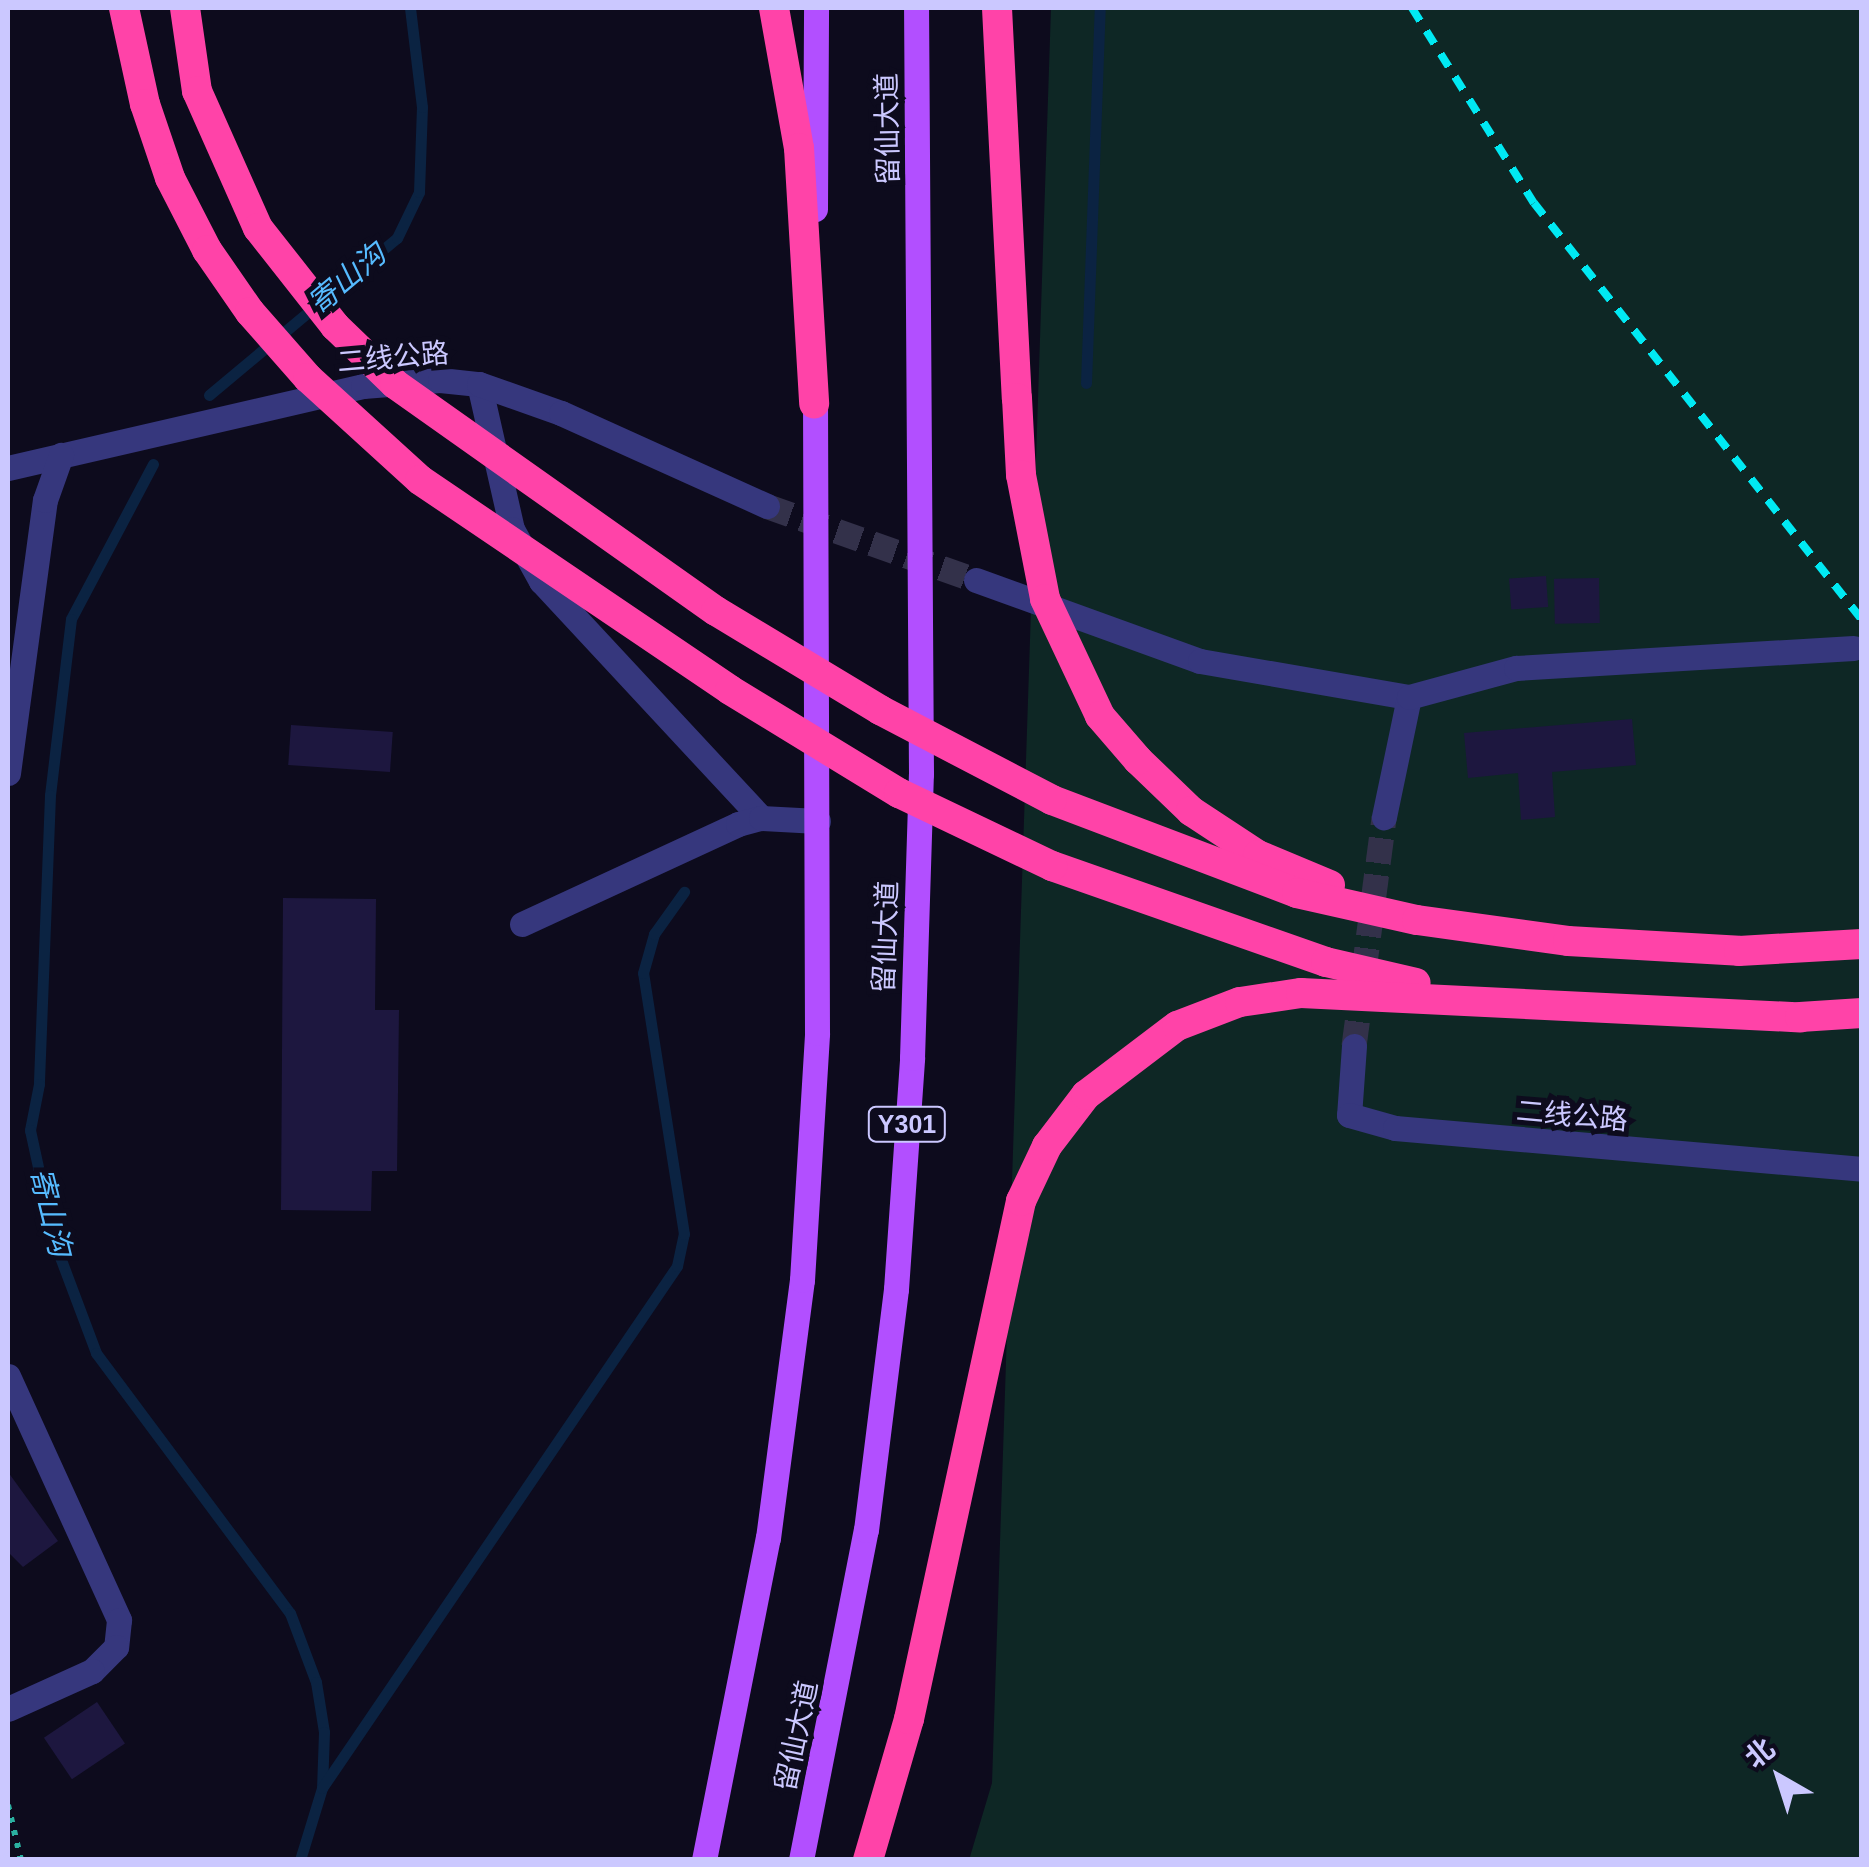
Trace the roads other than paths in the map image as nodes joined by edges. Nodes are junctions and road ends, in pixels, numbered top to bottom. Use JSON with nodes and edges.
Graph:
{"nodes":[{"id":1,"x":124,"y":8,"type":"edge"},
{"id":2,"x":185,"y":8,"type":"edge"},
{"id":3,"x":774,"y":8,"type":"edge"},
{"id":4,"x":816,"y":8,"type":"edge"},
{"id":5,"x":916,"y":8,"type":"edge"},
{"id":6,"x":998,"y":8,"type":"edge"},
{"id":7,"x":479,"y":384,"type":"junction"},
{"id":8,"x":814,"y":404,"type":"junction"},
{"id":9,"x":60,"y":455,"type":"junction"},
{"id":10,"x":8,"y":468,"type":"edge"},
{"id":11,"x":766,"y":506,"type":"tunnel mouth"},
{"id":12,"x":976,"y":580,"type":"tunnel mouth"},
{"id":13,"x":1853,"y":648,"type":"dead end"},
{"id":14,"x":1409,"y":696,"type":"junction"},
{"id":15,"x":8,"y":772,"type":"edge"},
{"id":16,"x":1384,"y":817,"type":"tunnel mouth"},
{"id":17,"x":761,"y":818,"type":"junction"},
{"id":18,"x":818,"y":822,"type":"junction"},
{"id":19,"x":1416,"y":920,"type":"junction"},
{"id":20,"x":522,"y":924,"type":"dead end"},
{"id":21,"x":1862,"y":944,"type":"edge"},
{"id":22,"x":1472,"y":997,"type":"junction"},
{"id":23,"x":1862,"y":1013,"type":"edge"},
{"id":24,"x":1354,"y":1046,"type":"tunnel mouth"},
{"id":25,"x":1862,"y":1169,"type":"edge"},
{"id":26,"x":8,"y":1376,"type":"edge"},
{"id":27,"x":14,"y":1412,"type":"edge"},
{"id":28,"x":8,"y":1709,"type":"edge"},
{"id":29,"x":704,"y":1860,"type":"edge"},
{"id":30,"x":801,"y":1860,"type":"edge"},
{"id":31,"x":868,"y":1860,"type":"edge"}],
"edges":[{"from":1,"to":22,"type":"highway","bridge":true},
{"from":2,"to":19,"type":"highway","bridge":true},
{"from":3,"to":8,"type":"highway"},
{"from":4,"to":8,"type":"main road"},
{"from":5,"to":30,"type":"main road","name":"留仙大道","number":"Y301"},
{"from":6,"to":19,"type":"highway","bridge":true},
{"from":7,"to":9,"type":"street","name":"二线公路"},
{"from":7,"to":11,"type":"street","name":"二线公路"},
{"from":7,"to":17,"type":"street"},
{"from":8,"to":18,"type":"main road"},
{"from":9,"to":10,"type":"street","name":"二线公路"},
{"from":9,"to":15,"type":"street"},
{"from":12,"to":14,"type":"street"},
{"from":13,"to":14,"type":"street"},
{"from":14,"to":16,"type":"street"},
{"from":17,"to":18,"type":"street"},
{"from":17,"to":20,"type":"street"},
{"from":18,"to":29,"type":"main road"},
{"from":19,"to":21,"type":"highway"},
{"from":22,"to":23,"type":"highway"},
{"from":22,"to":31,"type":"highway"},
{"from":24,"to":25,"type":"street","name":"二线公路"},
{"from":26,"to":27,"type":"street"},
{"from":27,"to":28,"type":"street"}]}
